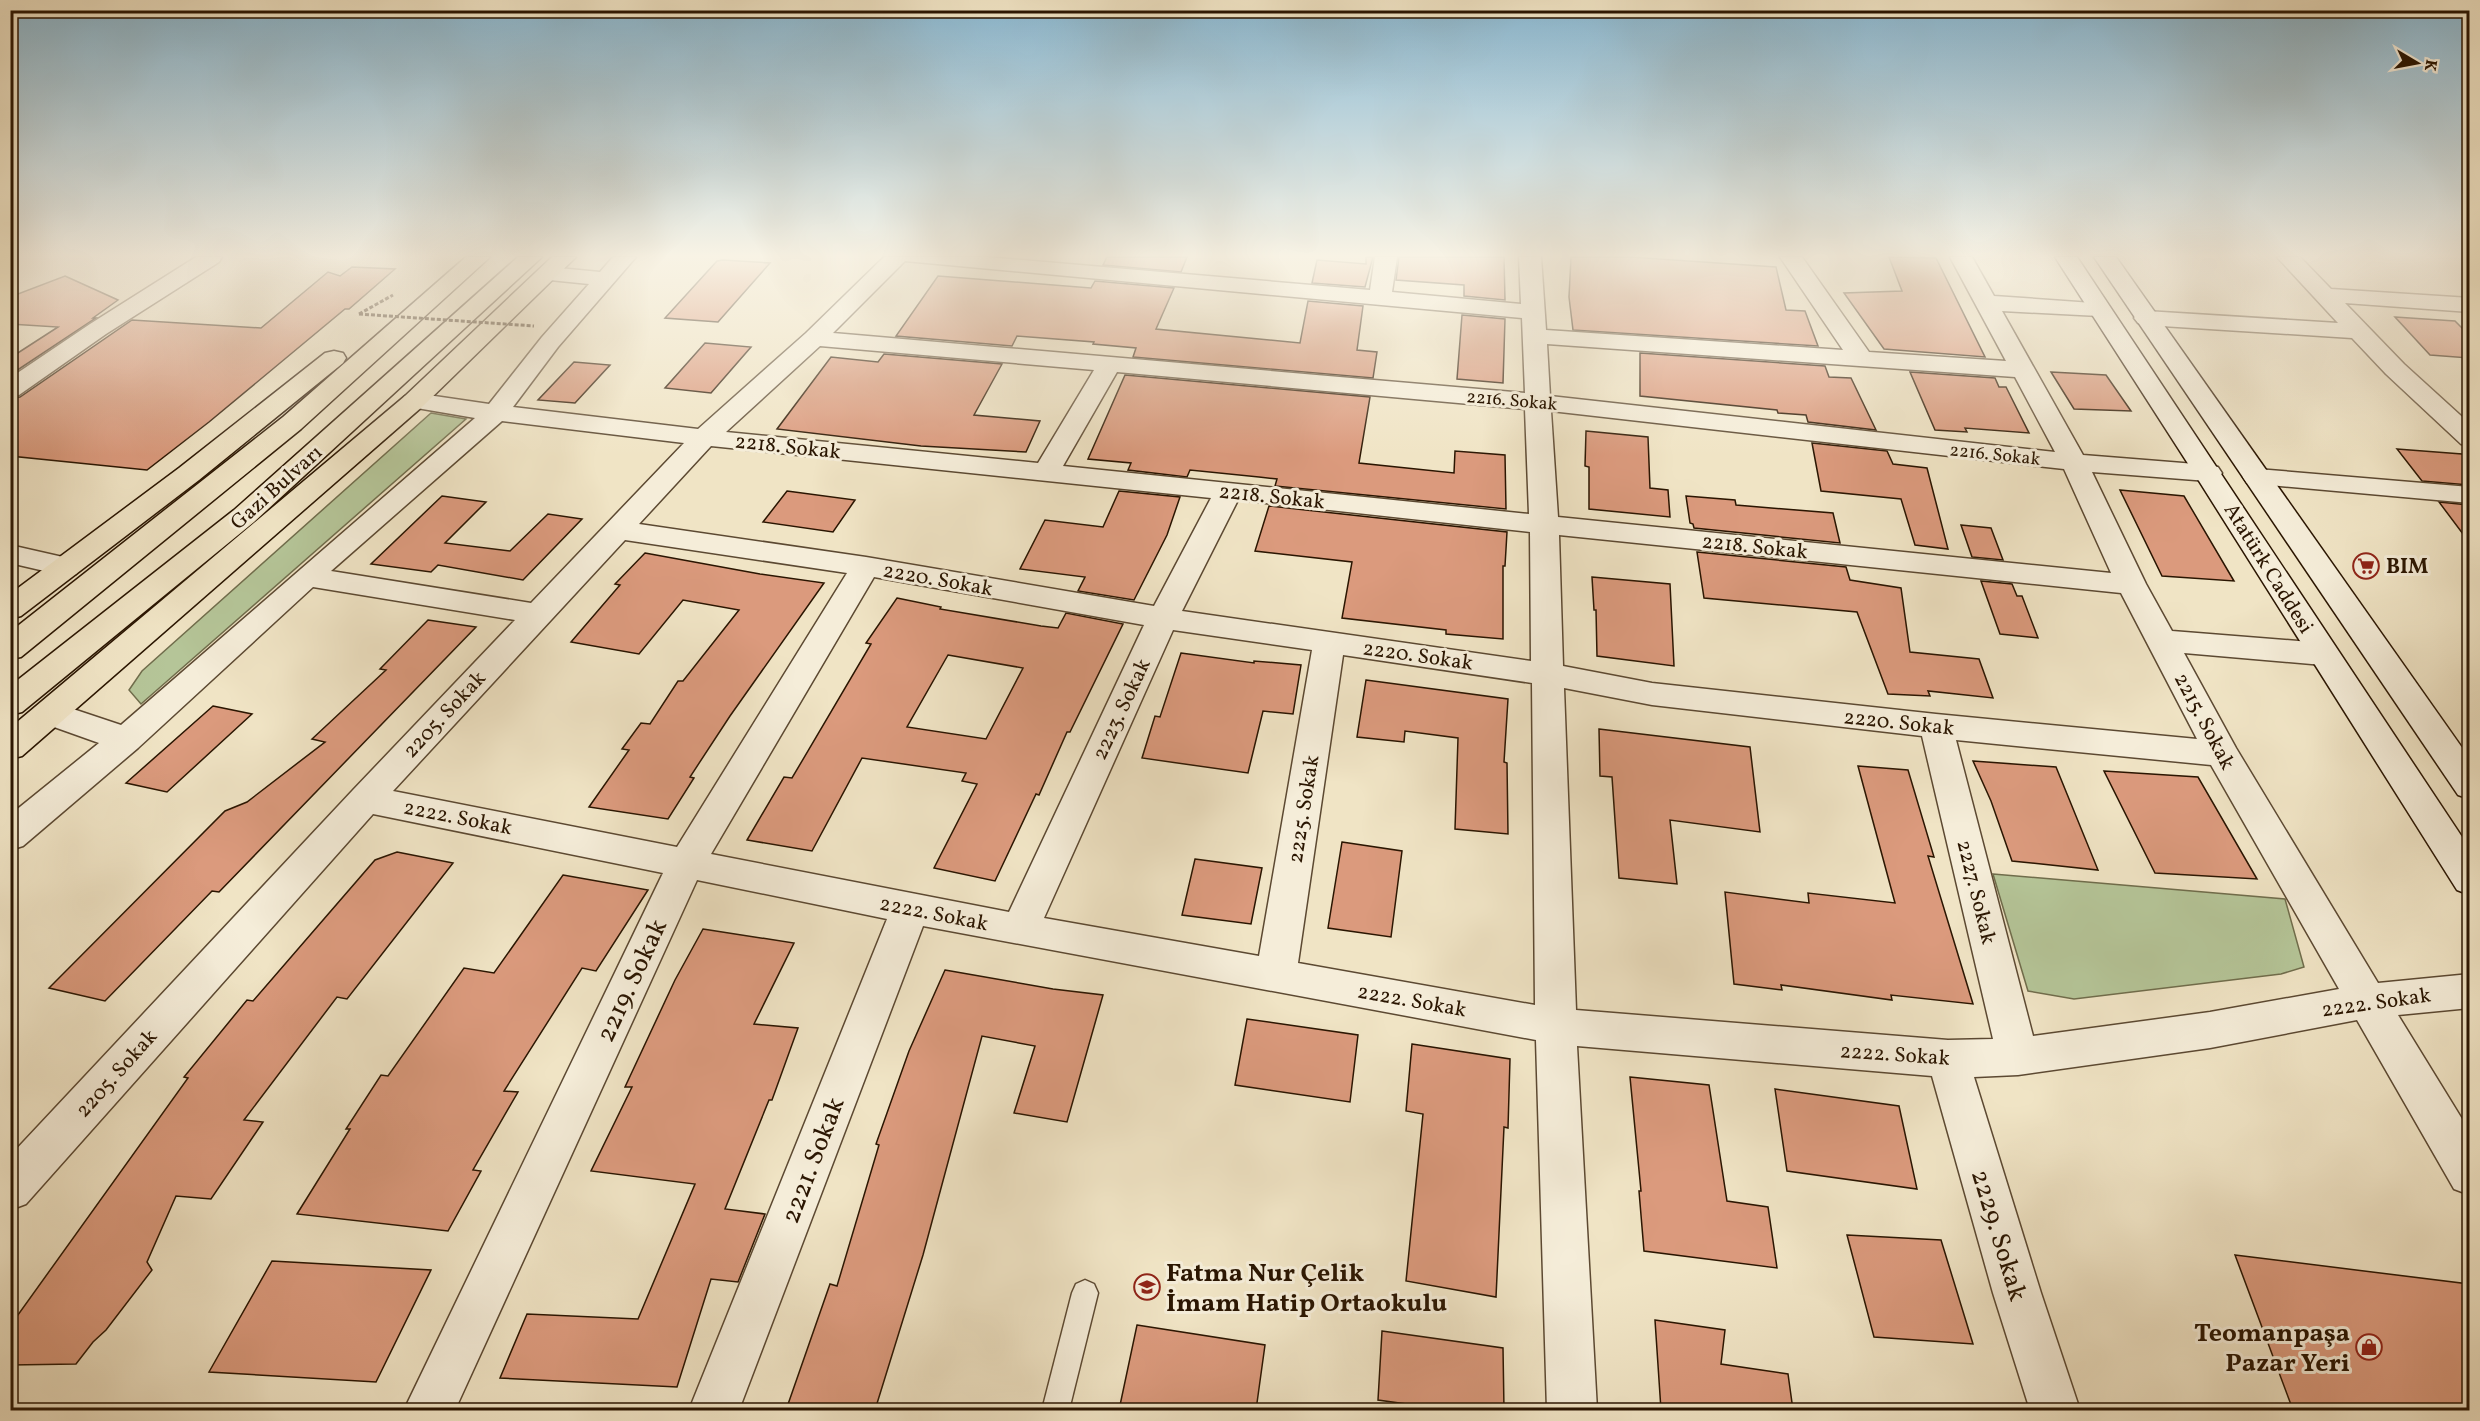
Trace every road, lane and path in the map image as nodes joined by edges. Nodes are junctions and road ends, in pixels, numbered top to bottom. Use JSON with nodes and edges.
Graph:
{"nodes":[{"id":1,"x":105,"y":323,"type":"edge"},
{"id":2,"x":372,"y":323,"type":"edge"},
{"id":3,"x":404,"y":323,"type":"edge"},
{"id":4,"x":476,"y":323,"type":"edge"},
{"id":5,"x":489,"y":323,"type":"edge"},
{"id":6,"x":495,"y":323,"type":"edge"},
{"id":7,"x":566,"y":323,"type":"edge"},
{"id":8,"x":829,"y":323,"type":"edge"},
{"id":9,"x":1528,"y":323,"type":"edge"},
{"id":10,"x":1835,"y":323,"type":"edge"},
{"id":11,"x":1998,"y":323,"type":"edge"},
{"id":12,"x":2109,"y":323,"type":"edge"},
{"id":13,"x":2150,"y":323,"type":"edge"},
{"id":14,"x":2233,"y":323,"type":"edge"},
{"id":15,"x":2352,"y":323,"type":"edge"},
{"id":16,"x":1532,"y":324,"type":"junction"},
{"id":17,"x":534,"y":326,"type":"dead end"},
{"id":18,"x":2359,"y":331,"type":"junction"},
{"id":19,"x":814,"y":338,"type":"junction"},
{"id":20,"x":1862,"y":360,"type":"junction"},
{"id":21,"x":1110,"y":364,"type":"junction"},
{"id":22,"x":2024,"y":370,"type":"junction"},
{"id":23,"x":10,"y":390,"type":"edge"},
{"id":24,"x":414,"y":401,"type":"junction"},
{"id":25,"x":1537,"y":402,"type":"junction"},
{"id":26,"x":495,"y":414,"type":"junction"},
{"id":27,"x":705,"y":437,"type":"junction"},
{"id":28,"x":2469,"y":438,"type":"edge"},
{"id":29,"x":2074,"y":462,"type":"junction"},
{"id":30,"x":1046,"y":472,"type":"junction"},
{"id":31,"x":2208,"y":473,"type":"junction"},
{"id":32,"x":2257,"y":477,"type":"junction"},
{"id":33,"x":1228,"y":492,"type":"junction"},
{"id":34,"x":2469,"y":495,"type":"edge"},
{"id":35,"x":1544,"y":524,"type":"junction"},
{"id":36,"x":617,"y":530,"type":"junction"},
{"id":37,"x":10,"y":554,"type":"edge"},
{"id":38,"x":866,"y":566,"type":"junction"},
{"id":39,"x":66,"y":567,"type":"junction"},
{"id":40,"x":307,"y":577,"type":"junction"},
{"id":41,"x":2131,"y":584,"type":"junction"},
{"id":42,"x":10,"y":609,"type":"edge"},
{"id":43,"x":537,"y":614,"type":"junction"},
{"id":44,"x":1163,"y":618,"type":"junction"},
{"id":45,"x":2162,"y":641,"type":"junction"},
{"id":46,"x":1329,"y":642,"type":"junction"},
{"id":47,"x":10,"y":650,"type":"edge"},
{"id":48,"x":2323,"y":654,"type":"junction"},
{"id":49,"x":1548,"y":674,"type":"junction"},
{"id":50,"x":10,"y":704,"type":"edge"},
{"id":51,"x":52,"y":714,"type":"junction"},
{"id":52,"x":1936,"y":726,"type":"junction"},
{"id":53,"x":126,"y":739,"type":"junction"},
{"id":54,"x":10,"y":747,"type":"edge"},
{"id":55,"x":2222,"y":754,"type":"junction"},
{"id":56,"x":2469,"y":786,"type":"edge"},
{"id":57,"x":365,"y":799,"type":"junction"},
{"id":58,"x":10,"y":836,"type":"edge"},
{"id":59,"x":686,"y":863,"type":"junction"},
{"id":60,"x":2469,"y":880,"type":"edge"},
{"id":61,"x":910,"y":909,"type":"junction"},
{"id":62,"x":1020,"y":930,"type":"junction"},
{"id":63,"x":1276,"y":975,"type":"junction"},
{"id":64,"x":2469,"y":991,"type":"edge"},
{"id":65,"x":2366,"y":1001,"type":"junction"},
{"id":66,"x":1556,"y":1026,"type":"junction"},
{"id":67,"x":2018,"y":1057,"type":"junction"},
{"id":68,"x":1948,"y":1059,"type":"junction"},
{"id":69,"x":2469,"y":1174,"type":"edge"},
{"id":70,"x":10,"y":1189,"type":"edge"},
{"id":71,"x":1085,"y":1293,"type":"dead end"},
{"id":72,"x":429,"y":1410,"type":"edge"},
{"id":73,"x":714,"y":1410,"type":"edge"},
{"id":74,"x":1055,"y":1410,"type":"edge"},
{"id":75,"x":1572,"y":1410,"type":"edge"},
{"id":76,"x":2055,"y":1410,"type":"edge"}],
"edges":[{"from":1,"to":23,"type":"street"},
{"from":2,"to":39,"type":"highway"},
{"from":3,"to":47,"type":"highway","name":"Gazi Bulvarı"},
{"from":4,"to":50,"type":"highway","name":"Gazi Bulvarı"},
{"from":5,"to":24,"type":"highway"},
{"from":6,"to":17,"type":"path","bridge":true},
{"from":7,"to":26,"type":"street"},
{"from":8,"to":19,"type":"street","name":"2205. Sokak"},
{"from":9,"to":16,"type":"street"},
{"from":10,"to":20,"type":"street"},
{"from":11,"to":22,"type":"street","name":"2215. Sokak"},
{"from":12,"to":31,"type":"street","name":"Atatürk Caddesi"},
{"from":13,"to":32,"type":"street","name":"Atatürk Caddesi"},
{"from":14,"to":18,"type":"street"},
{"from":15,"to":18,"type":"street"},
{"from":16,"to":20,"type":"street"},
{"from":16,"to":25,"type":"street"},
{"from":18,"to":28,"type":"street"},
{"from":19,"to":21,"type":"street","name":"2216. Sokak"},
{"from":19,"to":27,"type":"street","name":"2205. Sokak"},
{"from":20,"to":22,"type":"street"},
{"from":21,"to":25,"type":"street","name":"2216. Sokak"},
{"from":21,"to":30,"type":"street"},
{"from":22,"to":29,"type":"street","name":"2215. Sokak"},
{"from":24,"to":26,"type":"street","name":"2218. Sokak"},
{"from":24,"to":51,"type":"highway"},
{"from":25,"to":29,"type":"street","name":"2216. Sokak"},
{"from":25,"to":35,"type":"street"},
{"from":26,"to":27,"type":"street","name":"2218. Sokak"},
{"from":26,"to":40,"type":"street"},
{"from":27,"to":30,"type":"street","name":"2218. Sokak"},
{"from":27,"to":36,"type":"street","name":"2205. Sokak"},
{"from":29,"to":31,"type":"street","name":"2216. Sokak"},
{"from":29,"to":41,"type":"street","name":"2215. Sokak"},
{"from":30,"to":33,"type":"street","name":"2218. Sokak"},
{"from":31,"to":48,"type":"street","name":"Atatürk Caddesi"},
{"from":32,"to":34,"type":"street"},
{"from":32,"to":56,"type":"street","name":"Atatürk Caddesi"},
{"from":33,"to":35,"type":"street","name":"2218. Sokak"},
{"from":33,"to":44,"type":"street","name":"2223. Sokak"},
{"from":35,"to":41,"type":"street","name":"2218. Sokak"},
{"from":35,"to":49,"type":"street"},
{"from":36,"to":38,"type":"street","name":"2220. Sokak"},
{"from":36,"to":43,"type":"street","name":"2205. Sokak"},
{"from":37,"to":39,"type":"street"},
{"from":38,"to":44,"type":"street","name":"2220. Sokak"},
{"from":38,"to":59,"type":"street","name":"2219. Sokak"},
{"from":39,"to":42,"type":"highway"},
{"from":40,"to":43,"type":"street"},
{"from":40,"to":53,"type":"street"},
{"from":41,"to":45,"type":"street","name":"2215. Sokak"},
{"from":43,"to":57,"type":"street","name":"2205. Sokak"},
{"from":44,"to":46,"type":"street","name":"2220. Sokak"},
{"from":44,"to":62,"type":"street","name":"2223. Sokak"},
{"from":45,"to":48,"type":"street"},
{"from":45,"to":55,"type":"street","name":"2215. Sokak"},
{"from":46,"to":49,"type":"street","name":"2220. Sokak"},
{"from":46,"to":63,"type":"street","name":"2225. Sokak"},
{"from":48,"to":60,"type":"street","name":"Atatürk Caddesi"},
{"from":49,"to":52,"type":"street","name":"2220. Sokak"},
{"from":49,"to":66,"type":"street"},
{"from":51,"to":53,"type":"street"},
{"from":51,"to":54,"type":"highway"},
{"from":52,"to":55,"type":"street","name":"2220. Sokak"},
{"from":52,"to":67,"type":"street","name":"2227. Sokak"},
{"from":53,"to":58,"type":"street"},
{"from":55,"to":65,"type":"street","name":"2215. Sokak"},
{"from":57,"to":59,"type":"street","name":"2222. Sokak"},
{"from":57,"to":70,"type":"street","name":"2205. Sokak"},
{"from":59,"to":61,"type":"street","name":"2222. Sokak"},
{"from":59,"to":72,"type":"street","name":"2219. Sokak"},
{"from":61,"to":62,"type":"street","name":"2222. Sokak"},
{"from":61,"to":73,"type":"street","name":"2221. Sokak"},
{"from":62,"to":63,"type":"street","name":"2222. Sokak"},
{"from":63,"to":66,"type":"street","name":"2222. Sokak"},
{"from":64,"to":65,"type":"street","name":"2222. Sokak"},
{"from":65,"to":67,"type":"street","name":"2222. Sokak"},
{"from":65,"to":69,"type":"street","name":"2215. Sokak"},
{"from":66,"to":68,"type":"street","name":"2222. Sokak"},
{"from":66,"to":75,"type":"street"},
{"from":67,"to":68,"type":"street","name":"2222. Sokak"},
{"from":68,"to":76,"type":"street","name":"2229. Sokak"},
{"from":71,"to":74,"type":"lane"}]}
